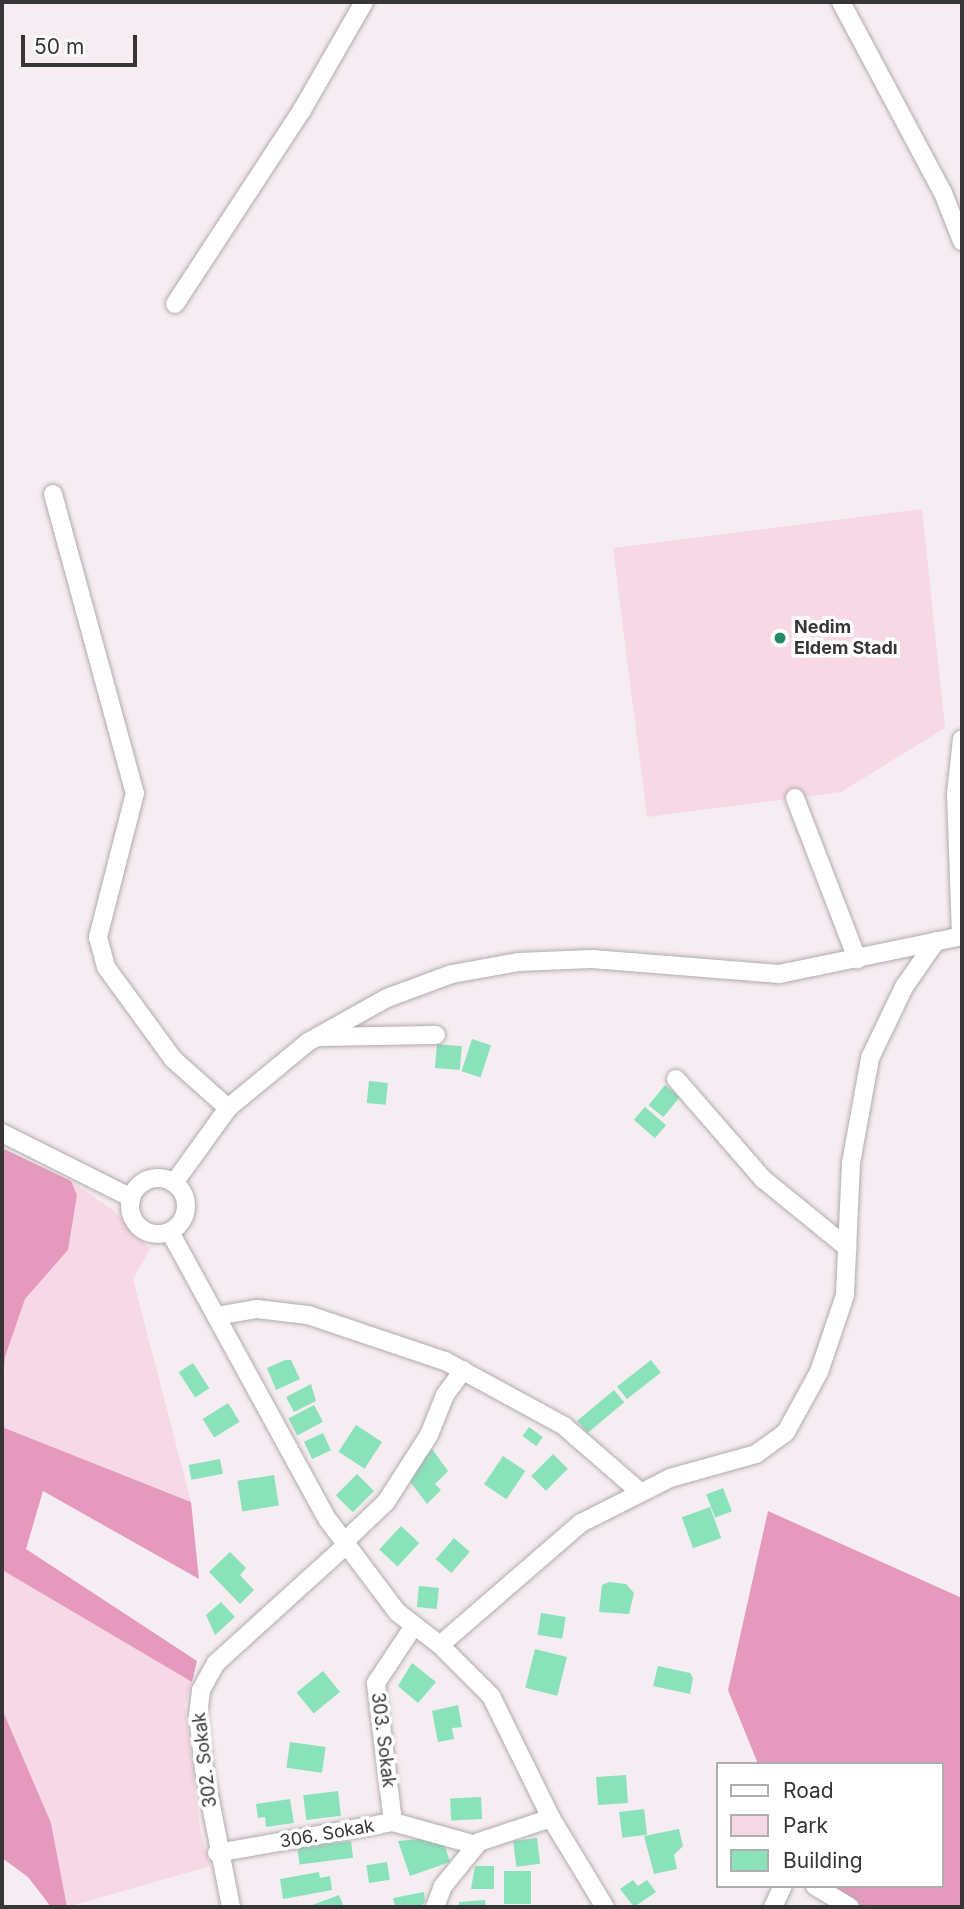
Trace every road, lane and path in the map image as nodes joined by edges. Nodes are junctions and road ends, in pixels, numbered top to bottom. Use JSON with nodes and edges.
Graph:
{"nodes":[{"id":1,"x":364,"y":2,"type":"edge"},
{"id":2,"x":841,"y":2,"type":"edge"},
{"id":3,"x":962,"y":241,"type":"edge"},
{"id":4,"x":175,"y":304,"type":"dead end"},
{"id":5,"x":52,"y":494,"type":"dead end"},
{"id":6,"x":962,"y":739,"type":"edge"},
{"id":7,"x":795,"y":798,"type":"dead end"},
{"id":8,"x":962,"y":936,"type":"edge"},
{"id":9,"x":936,"y":941,"type":"junction"},
{"id":10,"x":858,"y":959,"type":"junction"},
{"id":11,"x":436,"y":1035,"type":"dead end"},
{"id":12,"x":316,"y":1037,"type":"junction"},
{"id":13,"x":676,"y":1079,"type":"dead end"},
{"id":14,"x":228,"y":1108,"type":"junction"},
{"id":15,"x":2,"y":1133,"type":"edge"},
{"id":16,"x":174,"y":1183,"type":"junction"},
{"id":17,"x":132,"y":1198,"type":"junction"},
{"id":18,"x":170,"y":1232,"type":"junction"},
{"id":19,"x":848,"y":1248,"type":"junction"},
{"id":20,"x":216,"y":1316,"type":"junction"},
{"id":21,"x":463,"y":1370,"type":"junction"},
{"id":22,"x":640,"y":1492,"type":"junction"},
{"id":23,"x":344,"y":1544,"type":"junction"},
{"id":24,"x":413,"y":1627,"type":"junction"},
{"id":25,"x":440,"y":1645,"type":"junction"},
{"id":26,"x":551,"y":1818,"type":"junction"},
{"id":27,"x":393,"y":1822,"type":"junction"},
{"id":28,"x":476,"y":1845,"type":"junction"},
{"id":29,"x":217,"y":1853,"type":"junction"},
{"id":30,"x":782,"y":1888,"type":"edge"},
{"id":31,"x":818,"y":1888,"type":"edge"},
{"id":32,"x":231,"y":1907,"type":"edge"},
{"id":33,"x":435,"y":1907,"type":"edge"},
{"id":34,"x":604,"y":1907,"type":"edge"},
{"id":35,"x":773,"y":1907,"type":"edge"},
{"id":36,"x":850,"y":1907,"type":"edge"}],
"edges":[{"from":1,"to":4,"type":"street"},
{"from":2,"to":3,"type":"street"},
{"from":5,"to":14,"type":"street"},
{"from":6,"to":8,"type":"street"},
{"from":7,"to":10,"type":"street"},
{"from":8,"to":9,"type":"street"},
{"from":9,"to":10,"type":"street"},
{"from":9,"to":19,"type":"street"},
{"from":10,"to":12,"type":"street"},
{"from":11,"to":12,"type":"street"},
{"from":12,"to":14,"type":"street"},
{"from":13,"to":19,"type":"street"},
{"from":14,"to":16,"type":"street"},
{"from":15,"to":17,"type":"street"},
{"from":16,"to":17,"type":"street"},
{"from":16,"to":18,"type":"street"},
{"from":17,"to":18,"type":"street"},
{"from":18,"to":20,"type":"street"},
{"from":19,"to":22,"type":"street"},
{"from":20,"to":21,"type":"street"},
{"from":20,"to":23,"type":"street"},
{"from":21,"to":22,"type":"street"},
{"from":21,"to":23,"type":"street","name":"302. Sokak"},
{"from":22,"to":25,"type":"street"},
{"from":23,"to":24,"type":"street"},
{"from":23,"to":29,"type":"street","name":"302. Sokak"},
{"from":24,"to":25,"type":"street"},
{"from":24,"to":27,"type":"street","name":"303. Sokak"},
{"from":25,"to":26,"type":"street"},
{"from":26,"to":28,"type":"street"},
{"from":26,"to":34,"type":"street"},
{"from":27,"to":28,"type":"street","name":"306. Sokak"},
{"from":27,"to":29,"type":"street","name":"306. Sokak"},
{"from":28,"to":33,"type":"street"},
{"from":29,"to":32,"type":"street","name":"302. Sokak"},
{"from":30,"to":35,"type":"street"},
{"from":31,"to":36,"type":"street"}]}
